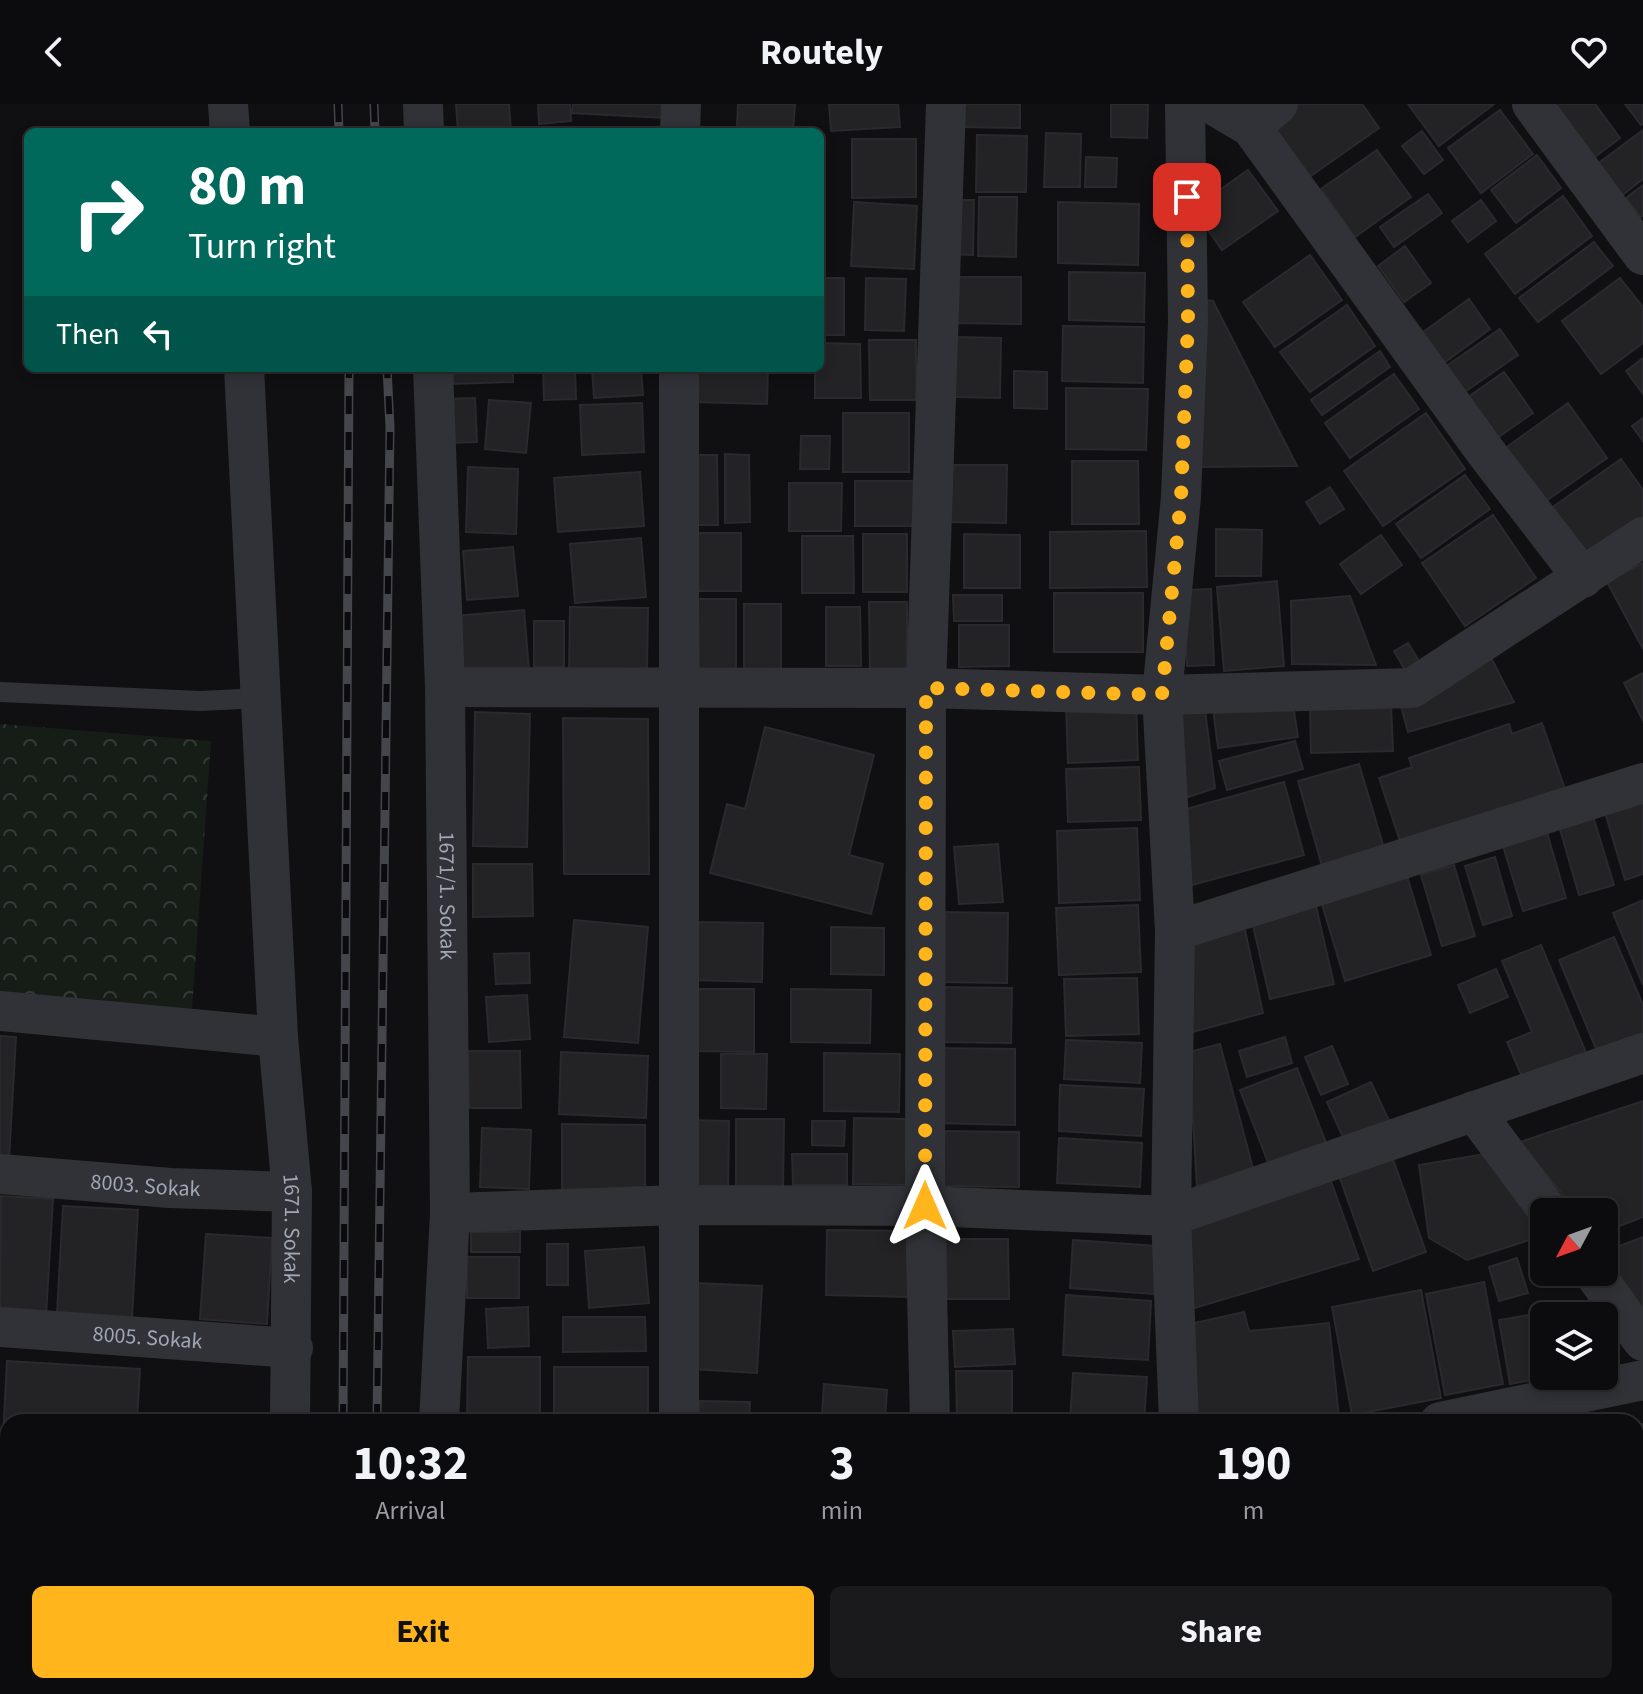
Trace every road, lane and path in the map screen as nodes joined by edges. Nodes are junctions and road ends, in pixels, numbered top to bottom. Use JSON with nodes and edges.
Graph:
{"nodes":[{"id":1,"x":228,"y":104,"type":"edge"},
{"id":2,"x":423,"y":104,"type":"edge"},
{"id":3,"x":681,"y":104,"type":"edge"},
{"id":4,"x":946,"y":104,"type":"edge"},
{"id":5,"x":1185,"y":104,"type":"edge"},
{"id":6,"x":1212,"y":104,"type":"edge"},
{"id":7,"x":1532,"y":104,"type":"edge"},
{"id":8,"x":1265,"y":115,"type":"edge"},
{"id":9,"x":230,"y":128,"type":"edge"},
{"id":10,"x":424,"y":128,"type":"edge"},
{"id":11,"x":680,"y":128,"type":"edge"},
{"id":12,"x":1643,"y":255,"type":"edge"},
{"id":13,"x":244,"y":372,"type":"edge"},
{"id":14,"x":433,"y":372,"type":"edge"},
{"id":15,"x":679,"y":372,"type":"edge"},
{"id":16,"x":1643,"y":537,"type":"edge"},
{"id":17,"x":1583,"y":578,"type":"junction"},
{"id":18,"x":445,"y":687,"type":"junction"},
{"id":19,"x":926,"y":688,"type":"junction"},
{"id":20,"x":678,"y":689,"type":"junction"},
{"id":21,"x":0,"y":692,"type":"edge"},
{"id":22,"x":1162,"y":695,"type":"junction"},
{"id":23,"x":263,"y":698,"type":"junction"},
{"id":24,"x":1643,"y":783,"type":"edge"},
{"id":25,"x":1175,"y":931,"type":"junction"},
{"id":26,"x":0,"y":1011,"type":"edge"},
{"id":27,"x":278,"y":1037,"type":"junction"},
{"id":28,"x":1643,"y":1053,"type":"edge"},
{"id":29,"x":1474,"y":1111,"type":"junction"},
{"id":30,"x":0,"y":1174,"type":"edge"},
{"id":31,"x":292,"y":1192,"type":"junction"},
{"id":32,"x":1539,"y":1198,"type":"edge"},
{"id":33,"x":678,"y":1205,"type":"junction"},
{"id":34,"x":925,"y":1206,"type":"junction"},
{"id":35,"x":450,"y":1213,"type":"junction"},
{"id":36,"x":1171,"y":1216,"type":"junction"},
{"id":37,"x":1603,"y":1286,"type":"edge"},
{"id":38,"x":0,"y":1327,"type":"edge"},
{"id":39,"x":1643,"y":1341,"type":"edge"},
{"id":40,"x":293,"y":1348,"type":"junction"},
{"id":41,"x":1643,"y":1380,"type":"edge"},
{"id":42,"x":290,"y":1414,"type":"edge"},
{"id":43,"x":439,"y":1414,"type":"edge"},
{"id":44,"x":679,"y":1414,"type":"edge"},
{"id":45,"x":930,"y":1414,"type":"edge"},
{"id":46,"x":1179,"y":1414,"type":"edge"},
{"id":47,"x":1479,"y":1414,"type":"edge"}],
"edges":[{"from":1,"to":9,"type":"street"},
{"from":2,"to":10,"type":"street"},
{"from":3,"to":11,"type":"street"},
{"from":4,"to":19,"type":"street"},
{"from":5,"to":22,"type":"street"},
{"from":6,"to":8,"type":"street"},
{"from":7,"to":12,"type":"street"},
{"from":8,"to":17,"type":"street"},
{"from":13,"to":23,"type":"street","name":"1671. Sokak"},
{"from":14,"to":18,"type":"street","name":"1671/1. Sokak"},
{"from":15,"to":20,"type":"street"},
{"from":16,"to":17,"type":"street"},
{"from":17,"to":22,"type":"street"},
{"from":18,"to":20,"type":"street"},
{"from":18,"to":35,"type":"street","name":"1671/1. Sokak"},
{"from":19,"to":20,"type":"street"},
{"from":19,"to":22,"type":"street"},
{"from":19,"to":34,"type":"street"},
{"from":20,"to":33,"type":"street"},
{"from":21,"to":23,"type":"lane"},
{"from":22,"to":25,"type":"street"},
{"from":23,"to":27,"type":"street","name":"1671. Sokak"},
{"from":24,"to":25,"type":"street"},
{"from":25,"to":36,"type":"street"},
{"from":26,"to":27,"type":"street"},
{"from":27,"to":31,"type":"street","name":"1671. Sokak"},
{"from":28,"to":29,"type":"street"},
{"from":29,"to":32,"type":"street"},
{"from":29,"to":36,"type":"street"},
{"from":30,"to":31,"type":"street","name":"8003. Sokak"},
{"from":31,"to":40,"type":"street","name":"1671. Sokak"},
{"from":33,"to":34,"type":"street"},
{"from":33,"to":35,"type":"street"},
{"from":33,"to":44,"type":"street"},
{"from":34,"to":36,"type":"street"},
{"from":34,"to":45,"type":"street"},
{"from":35,"to":43,"type":"street","name":"1671/1. Sokak"},
{"from":36,"to":46,"type":"street"},
{"from":37,"to":39,"type":"street"},
{"from":38,"to":40,"type":"street","name":"8005. Sokak"},
{"from":40,"to":42,"type":"street","name":"1671. Sokak"},
{"from":41,"to":47,"type":"street"}]}
